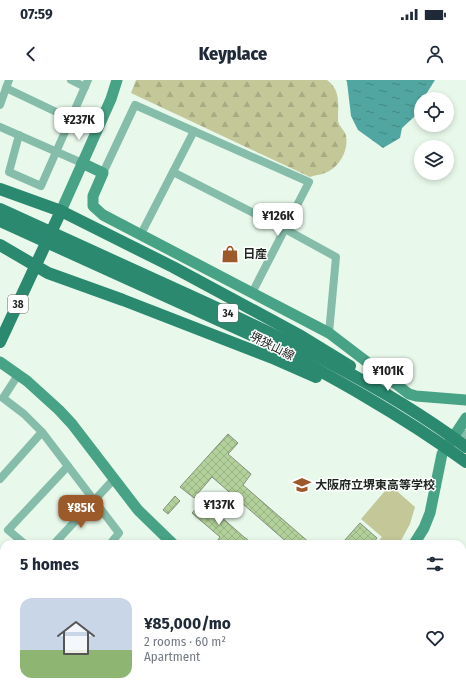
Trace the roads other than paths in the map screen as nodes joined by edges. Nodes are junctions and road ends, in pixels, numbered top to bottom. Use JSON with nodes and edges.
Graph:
{"nodes":[{"id":1,"x":9,"y":80,"type":"edge"},
{"id":2,"x":71,"y":80,"type":"edge"},
{"id":3,"x":117,"y":80,"type":"edge"},
{"id":4,"x":87,"y":83,"type":"edge"},
{"id":5,"x":6,"y":88,"type":"junction"},
{"id":6,"x":0,"y":105,"type":"edge"},
{"id":7,"x":71,"y":119,"type":"junction"},
{"id":8,"x":0,"y":127,"type":"edge"},
{"id":9,"x":194,"y":131,"type":"junction"},
{"id":10,"x":19,"y":135,"type":"junction"},
{"id":11,"x":57,"y":151,"type":"junction"},
{"id":12,"x":82,"y":162,"type":"junction"},
{"id":13,"x":173,"y":172,"type":"junction"},
{"id":14,"x":103,"y":173,"type":"junction"},
{"id":15,"x":0,"y":189,"type":"edge"},
{"id":16,"x":0,"y":209,"type":"edge"},
{"id":17,"x":61,"y":211,"type":"junction"},
{"id":18,"x":0,"y":221,"type":"edge"},
{"id":19,"x":285,"y":229,"type":"junction"},
{"id":20,"x":37,"y":232,"type":"junction"},
{"id":21,"x":140,"y":234,"type":"junction"},
{"id":22,"x":59,"y":242,"type":"junction"},
{"id":23,"x":0,"y":245,"type":"edge"},
{"id":24,"x":35,"y":267,"type":"junction"},
{"id":25,"x":252,"y":293,"type":"junction"},
{"id":26,"x":329,"y":333,"type":"junction"},
{"id":27,"x":0,"y":342,"type":"edge"},
{"id":28,"x":0,"y":362,"type":"edge"},
{"id":29,"x":18,"y":375,"type":"junction"},
{"id":30,"x":390,"y":397,"type":"junction"},
{"id":31,"x":466,"y":400,"type":"edge"},
{"id":32,"x":1,"y":401,"type":"edge"},
{"id":33,"x":381,"y":407,"type":"junction"},
{"id":34,"x":466,"y":418,"type":"edge"},
{"id":35,"x":42,"y":432,"type":"junction"},
{"id":36,"x":459,"y":434,"type":"edge"},
{"id":37,"x":446,"y":447,"type":"junction"},
{"id":38,"x":466,"y":447,"type":"edge"},
{"id":39,"x":466,"y":462,"type":"edge"},
{"id":40,"x":68,"y":466,"type":"junction"},
{"id":41,"x":0,"y":478,"type":"edge"},
{"id":42,"x":114,"y":479,"type":"junction"},
{"id":43,"x":94,"y":500,"type":"junction"},
{"id":44,"x":20,"y":540,"type":"edge"},
{"id":45,"x":58,"y":540,"type":"edge"},
{"id":46,"x":113,"y":540,"type":"edge"},
{"id":47,"x":169,"y":540,"type":"edge"},
{"id":48,"x":416,"y":540,"type":"edge"}],
"edges":[{"from":1,"to":5,"type":"street"},
{"from":2,"to":4,"type":"street"},
{"from":3,"to":12,"type":"street"},
{"from":4,"to":7,"type":"street"},
{"from":5,"to":6,"type":"street"},
{"from":5,"to":7,"type":"street"},
{"from":7,"to":11,"type":"street"},
{"from":8,"to":10,"type":"street"},
{"from":9,"to":13,"type":"street"},
{"from":9,"to":14,"type":"street"},
{"from":9,"to":19,"type":"street"},
{"from":10,"to":11,"type":"street"},
{"from":10,"to":11,"type":"street"},
{"from":11,"to":12,"type":"street"},
{"from":12,"to":14,"type":"street"},
{"from":12,"to":17,"type":"street"},
{"from":13,"to":19,"type":"street"},
{"from":13,"to":21,"type":"street"},
{"from":14,"to":21,"type":"street"},
{"from":15,"to":17,"type":"main road"},
{"from":16,"to":20,"type":"main road","name":"堺狭山線","number":"34"},
{"from":17,"to":24,"type":"main road","number":"38"},
{"from":17,"to":30,"type":"main road"},
{"from":18,"to":20,"type":"main road","name":"堺狭山線","number":"34"},
{"from":19,"to":25,"type":"street"},
{"from":19,"to":26,"type":"street"},
{"from":20,"to":22,"type":"main road","name":"堺狭山線","number":"34"},
{"from":21,"to":25,"type":"street"},
{"from":22,"to":30,"type":"main road","name":"堺狭山線","number":"34"},
{"from":22,"to":33,"type":"main road","name":"堺狭山線","number":"34"},
{"from":23,"to":24,"type":"main road"},
{"from":24,"to":27,"type":"main road","number":"38"},
{"from":24,"to":33,"type":"main road"},
{"from":25,"to":26,"type":"street"},
{"from":26,"to":31,"type":"street"},
{"from":28,"to":29,"type":"street"},
{"from":29,"to":32,"type":"street"},
{"from":29,"to":42,"type":"street"},
{"from":30,"to":36,"type":"main road","name":"堺狭山線","number":"34"},
{"from":32,"to":35,"type":"street"},
{"from":33,"to":37,"type":"main road","name":"堺狭山線","number":"34"},
{"from":34,"to":36,"type":"street"},
{"from":35,"to":40,"type":"street"},
{"from":35,"to":41,"type":"street"},
{"from":36,"to":37,"type":"street"},
{"from":36,"to":38,"type":"main road","name":"堺狭山線","number":"34"},
{"from":37,"to":39,"type":"main road","name":"堺狭山線","number":"34"},
{"from":37,"to":48,"type":"street"},
{"from":40,"to":43,"type":"street"},
{"from":40,"to":44,"type":"street"},
{"from":42,"to":43,"type":"street"},
{"from":42,"to":47,"type":"street"},
{"from":43,"to":45,"type":"street"},
{"from":43,"to":46,"type":"street"}]}
